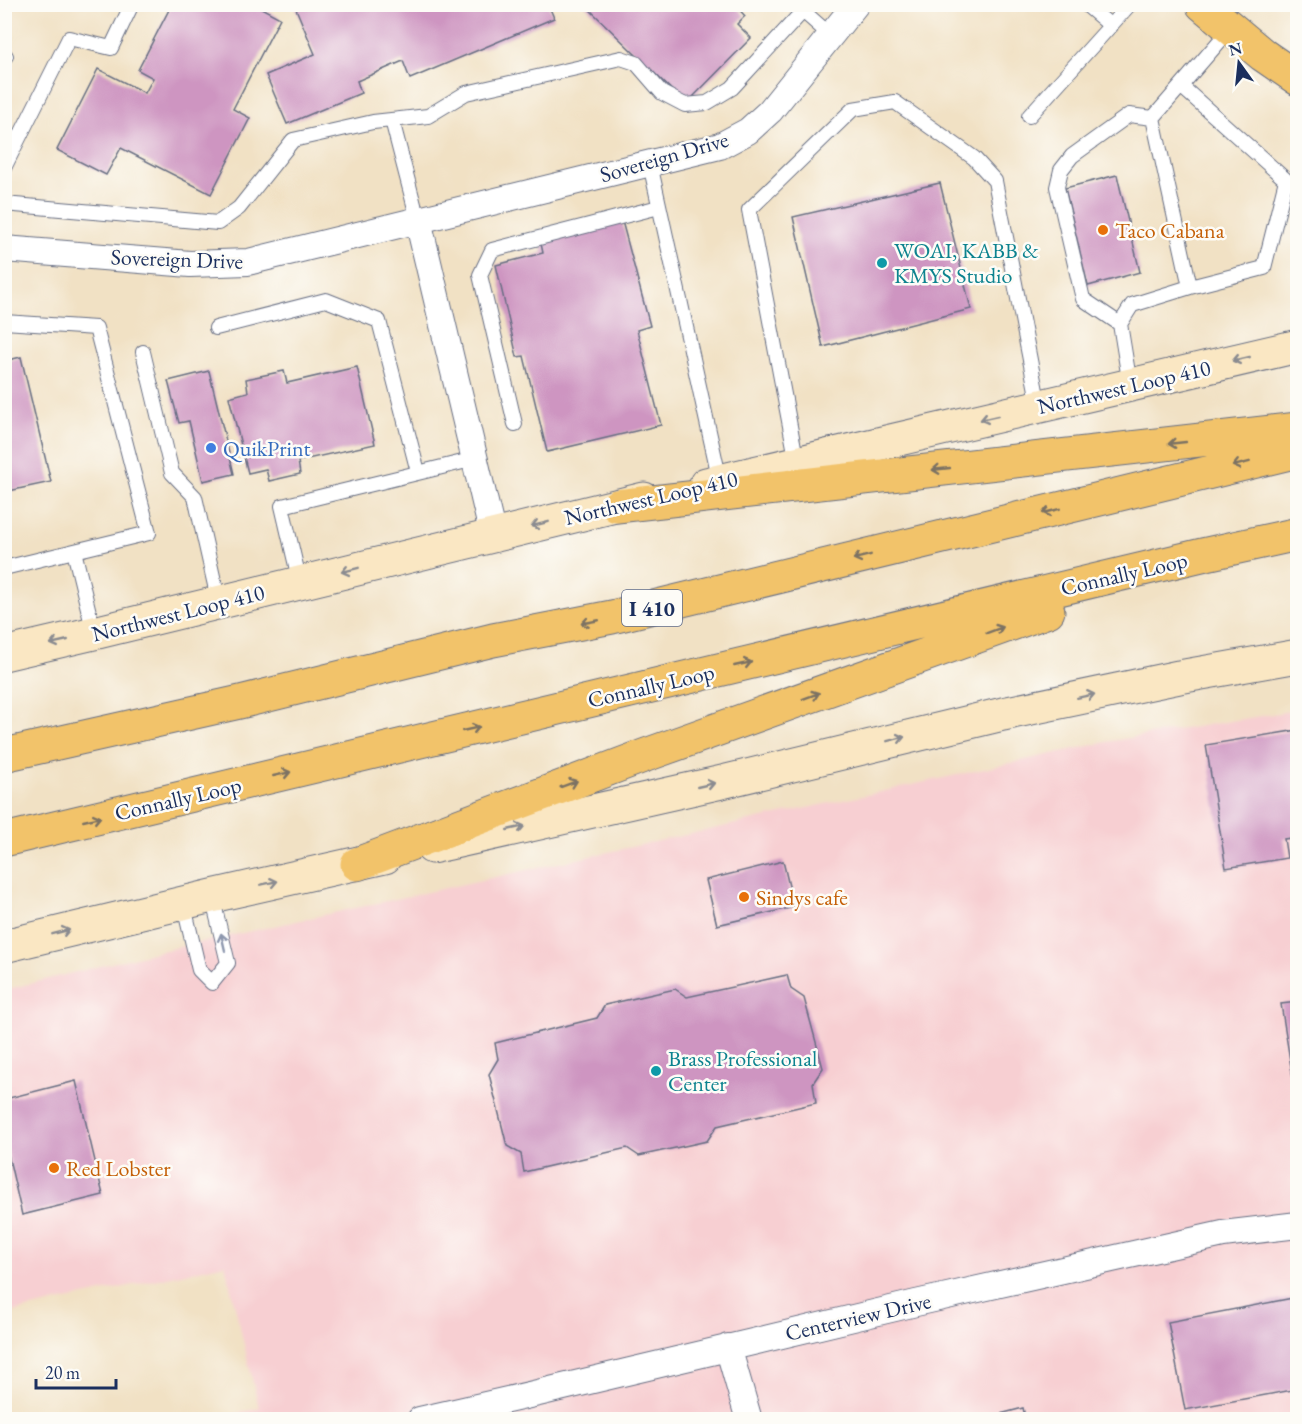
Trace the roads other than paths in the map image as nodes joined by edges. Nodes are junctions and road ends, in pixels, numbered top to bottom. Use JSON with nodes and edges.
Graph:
{"nodes":[{"id":1,"x":132,"y":4,"type":"edge"},
{"id":2,"x":856,"y":4,"type":"edge"},
{"id":3,"x":1085,"y":4,"type":"edge"},
{"id":4,"x":1130,"y":4,"type":"edge"},
{"id":5,"x":1202,"y":4,"type":"edge"},
{"id":6,"x":799,"y":8,"type":"edge"},
{"id":7,"x":1111,"y":26,"type":"junction"},
{"id":8,"x":1231,"y":28,"type":"junction"},
{"id":9,"x":830,"y":35,"type":"junction"},
{"id":10,"x":1298,"y":79,"type":"edge"},
{"id":11,"x":1181,"y":86,"type":"junction"},
{"id":12,"x":1029,"y":116,"type":"dead end"},
{"id":13,"x":1154,"y":118,"type":"junction"},
{"id":14,"x":392,"y":120,"type":"junction"},
{"id":15,"x":650,"y":164,"type":"junction"},
{"id":16,"x":4,"y":168,"type":"edge"},
{"id":17,"x":4,"y":204,"type":"edge"},
{"id":18,"x":659,"y":207,"type":"junction"},
{"id":19,"x":418,"y":220,"type":"junction"},
{"id":20,"x":4,"y":249,"type":"edge"},
{"id":21,"x":1190,"y":287,"type":"junction"},
{"id":22,"x":4,"y":322,"type":"edge"},
{"id":23,"x":1120,"y":324,"type":"junction"},
{"id":24,"x":216,"y":328,"type":"dead end"},
{"id":25,"x":1298,"y":346,"type":"edge"},
{"id":26,"x":143,"y":352,"type":"dead end"},
{"id":27,"x":1130,"y":385,"type":"junction"},
{"id":28,"x":1039,"y":406,"type":"junction"},
{"id":29,"x":515,"y":424,"type":"dead end"},
{"id":30,"x":1298,"y":429,"type":"edge"},
{"id":31,"x":1298,"y":451,"type":"edge"},
{"id":32,"x":475,"y":459,"type":"junction"},
{"id":33,"x":797,"y":463,"type":"junction"},
{"id":34,"x":418,"y":472,"type":"junction"},
{"id":35,"x":720,"y":481,"type":"junction"},
{"id":36,"x":617,"y":506,"type":"junction"},
{"id":37,"x":1298,"y":534,"type":"edge"},
{"id":38,"x":493,"y":536,"type":"junction"},
{"id":39,"x":74,"y":551,"type":"junction"},
{"id":40,"x":1202,"y":555,"type":"junction"},
{"id":41,"x":4,"y":568,"type":"edge"},
{"id":42,"x":300,"y":583,"type":"junction"},
{"id":43,"x":219,"y":603,"type":"junction"},
{"id":44,"x":94,"y":633,"type":"junction"},
{"id":45,"x":4,"y":654,"type":"edge"},
{"id":46,"x":1298,"y":656,"type":"edge"},
{"id":47,"x":4,"y":754,"type":"edge"},
{"id":48,"x":20,"y":836,"type":"edge"},
{"id":49,"x":357,"y":864,"type":"junction"},
{"id":50,"x":198,"y":899,"type":"junction"},
{"id":51,"x":4,"y":946,"type":"edge"},
{"id":52,"x":1298,"y":1225,"type":"edge"},
{"id":53,"x":728,"y":1347,"type":"junction"},
{"id":54,"x":420,"y":1419,"type":"edge"},
{"id":55,"x":749,"y":1419,"type":"edge"}],
"edges":[{"from":1,"to":16,"type":"lane"},
{"from":2,"to":9,"type":"street","name":"Sovereign Drive"},
{"from":3,"to":7,"type":"lane"},
{"from":4,"to":7,"type":"lane"},
{"from":5,"to":8,"type":"main road"},
{"from":6,"to":9,"type":"lane"},
{"from":6,"to":14,"type":"lane"},
{"from":7,"to":12,"type":"lane"},
{"from":8,"to":10,"type":"main road"},
{"from":8,"to":11,"type":"lane"},
{"from":9,"to":15,"type":"street","name":"Sovereign Drive"},
{"from":11,"to":13,"type":"lane"},
{"from":11,"to":21,"type":"lane"},
{"from":13,"to":21,"type":"lane"},
{"from":13,"to":23,"type":"lane"},
{"from":14,"to":17,"type":"lane"},
{"from":14,"to":19,"type":"lane"},
{"from":15,"to":18,"type":"lane"},
{"from":15,"to":19,"type":"street","name":"Sovereign Drive"},
{"from":18,"to":29,"type":"lane"},
{"from":18,"to":35,"type":"lane"},
{"from":19,"to":20,"type":"street","name":"Sovereign Drive"},
{"from":19,"to":32,"type":"street"},
{"from":21,"to":23,"type":"lane"},
{"from":22,"to":39,"type":"lane"},
{"from":23,"to":27,"type":"lane"},
{"from":24,"to":34,"type":"lane"},
{"from":25,"to":27,"type":"main road","name":"Northwest Loop 410","one_way":true},
{"from":26,"to":43,"type":"lane"},
{"from":27,"to":28,"type":"main road","name":"Northwest Loop 410"},
{"from":28,"to":33,"type":"main road","name":"Northwest Loop 410","one_way":true},
{"from":28,"to":33,"type":"lane"},
{"from":30,"to":36,"type":"main road","one_way":true},
{"from":31,"to":47,"type":"main road","number":"I 410","one_way":true},
{"from":32,"to":34,"type":"lane"},
{"from":32,"to":38,"type":"street"},
{"from":33,"to":35,"type":"main road","name":"Northwest Loop 410"},
{"from":34,"to":42,"type":"lane"},
{"from":35,"to":36,"type":"main road","name":"Northwest Loop 410"},
{"from":36,"to":38,"type":"main road","name":"Northwest Loop 410","one_way":true},
{"from":37,"to":40,"type":"main road","name":"Connally Loop"},
{"from":38,"to":42,"type":"main road","name":"Northwest Loop 410","one_way":true},
{"from":39,"to":41,"type":"lane"},
{"from":39,"to":44,"type":"lane"},
{"from":48,"to":40,"type":"main road","name":"Connally Loop","one_way":true},
{"from":49,"to":40,"type":"main road","one_way":true},
{"from":42,"to":43,"type":"main road","name":"Northwest Loop 410"},
{"from":43,"to":44,"type":"main road","name":"Northwest Loop 410"},
{"from":44,"to":45,"type":"main road","name":"Northwest Loop 410","one_way":true},
{"from":49,"to":46,"type":"main road","one_way":true},
{"from":50,"to":49,"type":"main road","one_way":true},
{"from":50,"to":50,"type":"lane","one_way":true},
{"from":51,"to":50,"type":"main road","one_way":true},
{"from":52,"to":53,"type":"street","name":"Centerview Drive"},
{"from":53,"to":54,"type":"street","name":"Centerview Drive"},
{"from":53,"to":55,"type":"street"}]}
